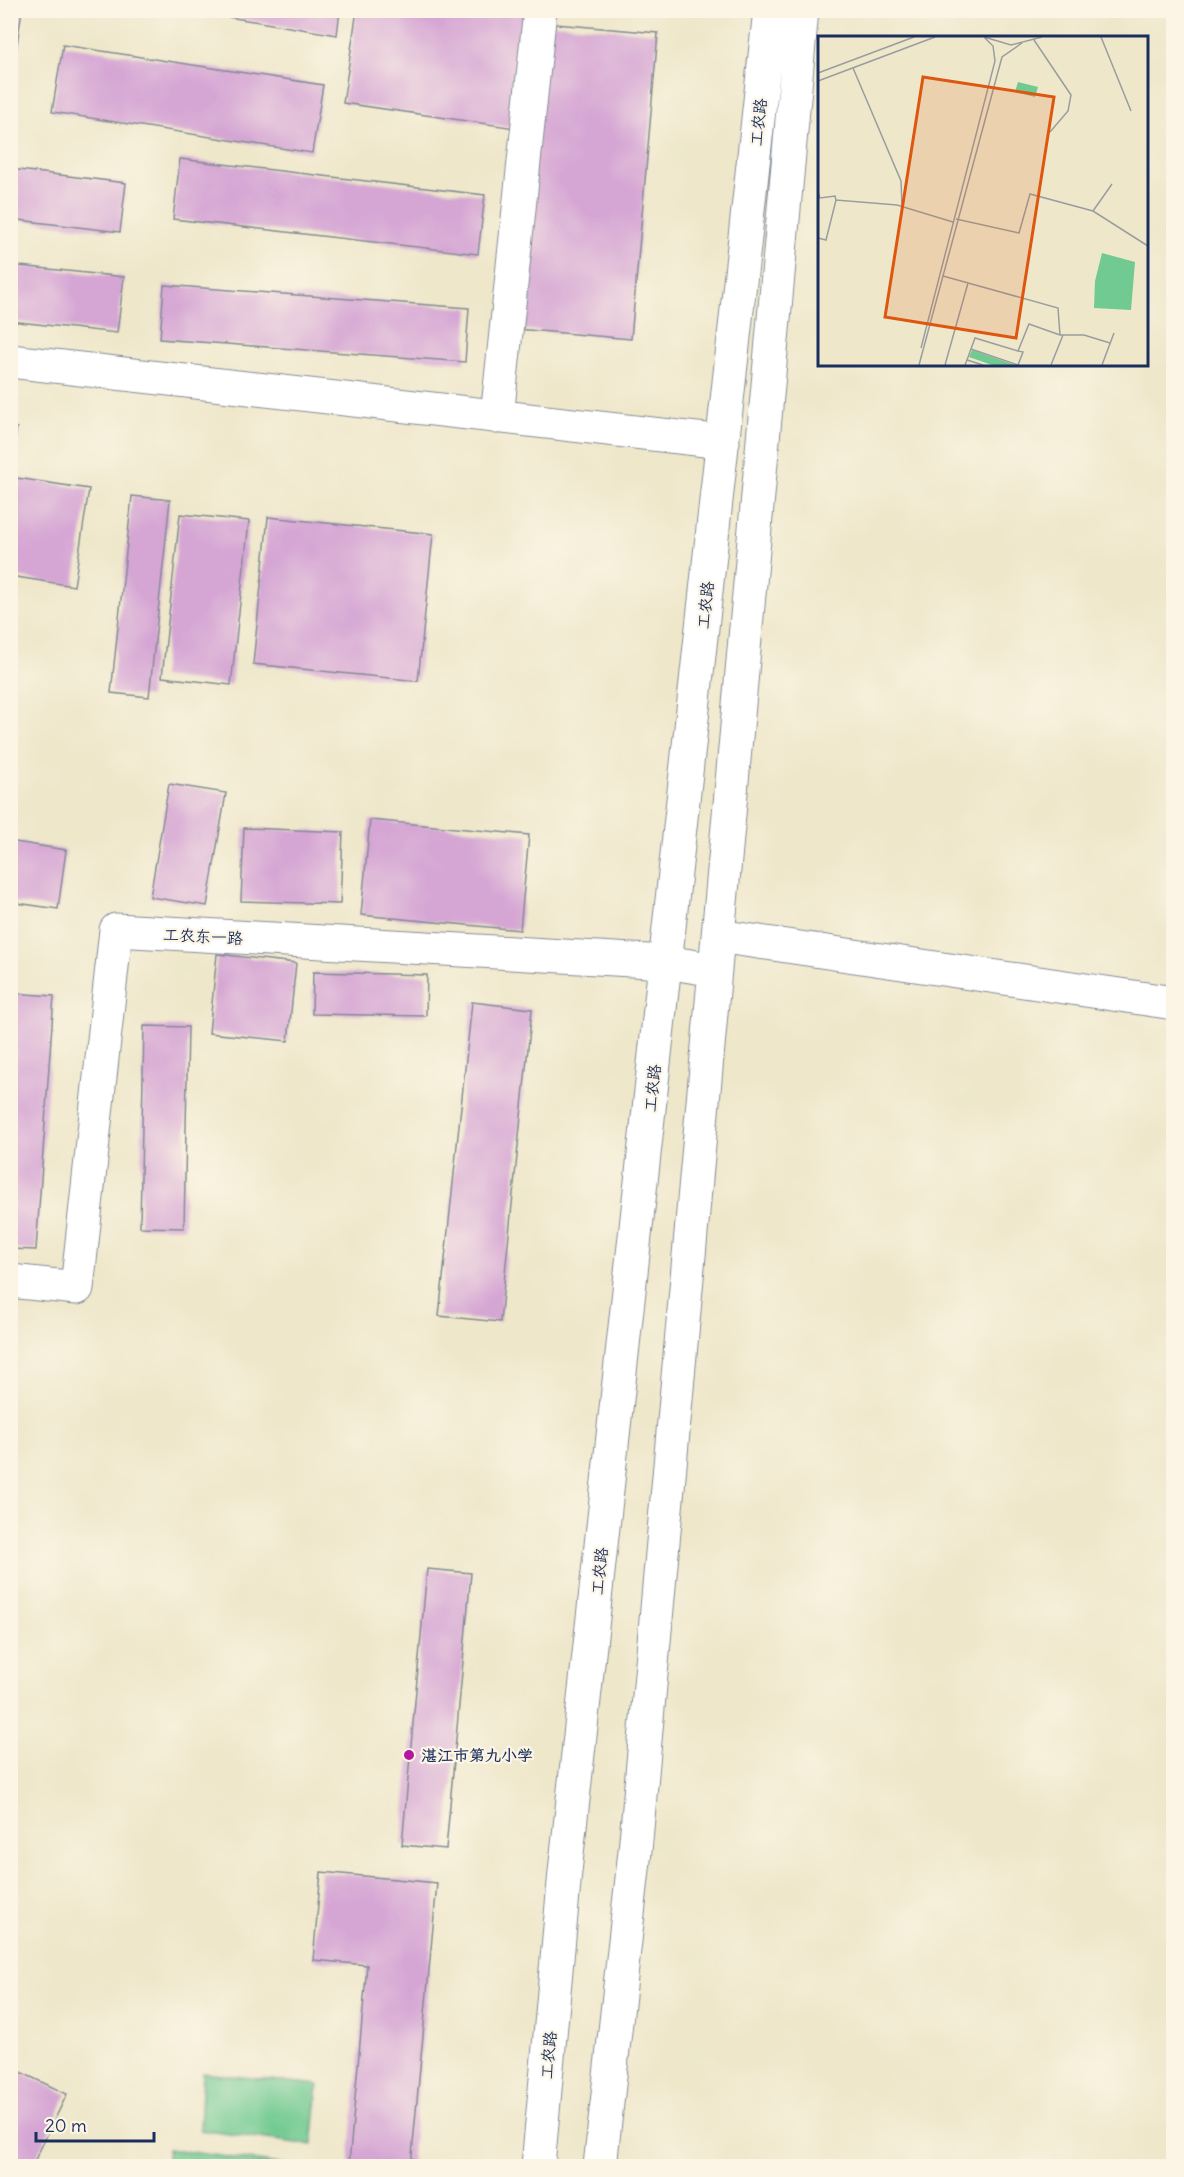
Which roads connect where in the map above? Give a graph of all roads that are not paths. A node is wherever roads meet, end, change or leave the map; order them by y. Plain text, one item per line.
1 (540, 10) edge
2 (770, 10) edge
3 (802, 10) edge
4 (10, 361) edge
5 (497, 417) junction
6 (723, 442) junction
7 (718, 936) junction
8 (666, 962) junction
9 (715, 970) junction
10 (1173, 1003) edge
11 (10, 1281) edge
12 (538, 2166) edge
13 (600, 2166) edge

1 - 5 street
2 - 6 street, 工农路
3 - 7 street, 工农路
4 - 5 street
5 - 6 street
6 - 8 street, 工农路
7 - 9 street, 工农路
7 - 10 street
8 - 9 street, 工农东一路
8 - 11 street, 工农东一路
8 - 12 street, 工农路
9 - 13 street, 工农路

